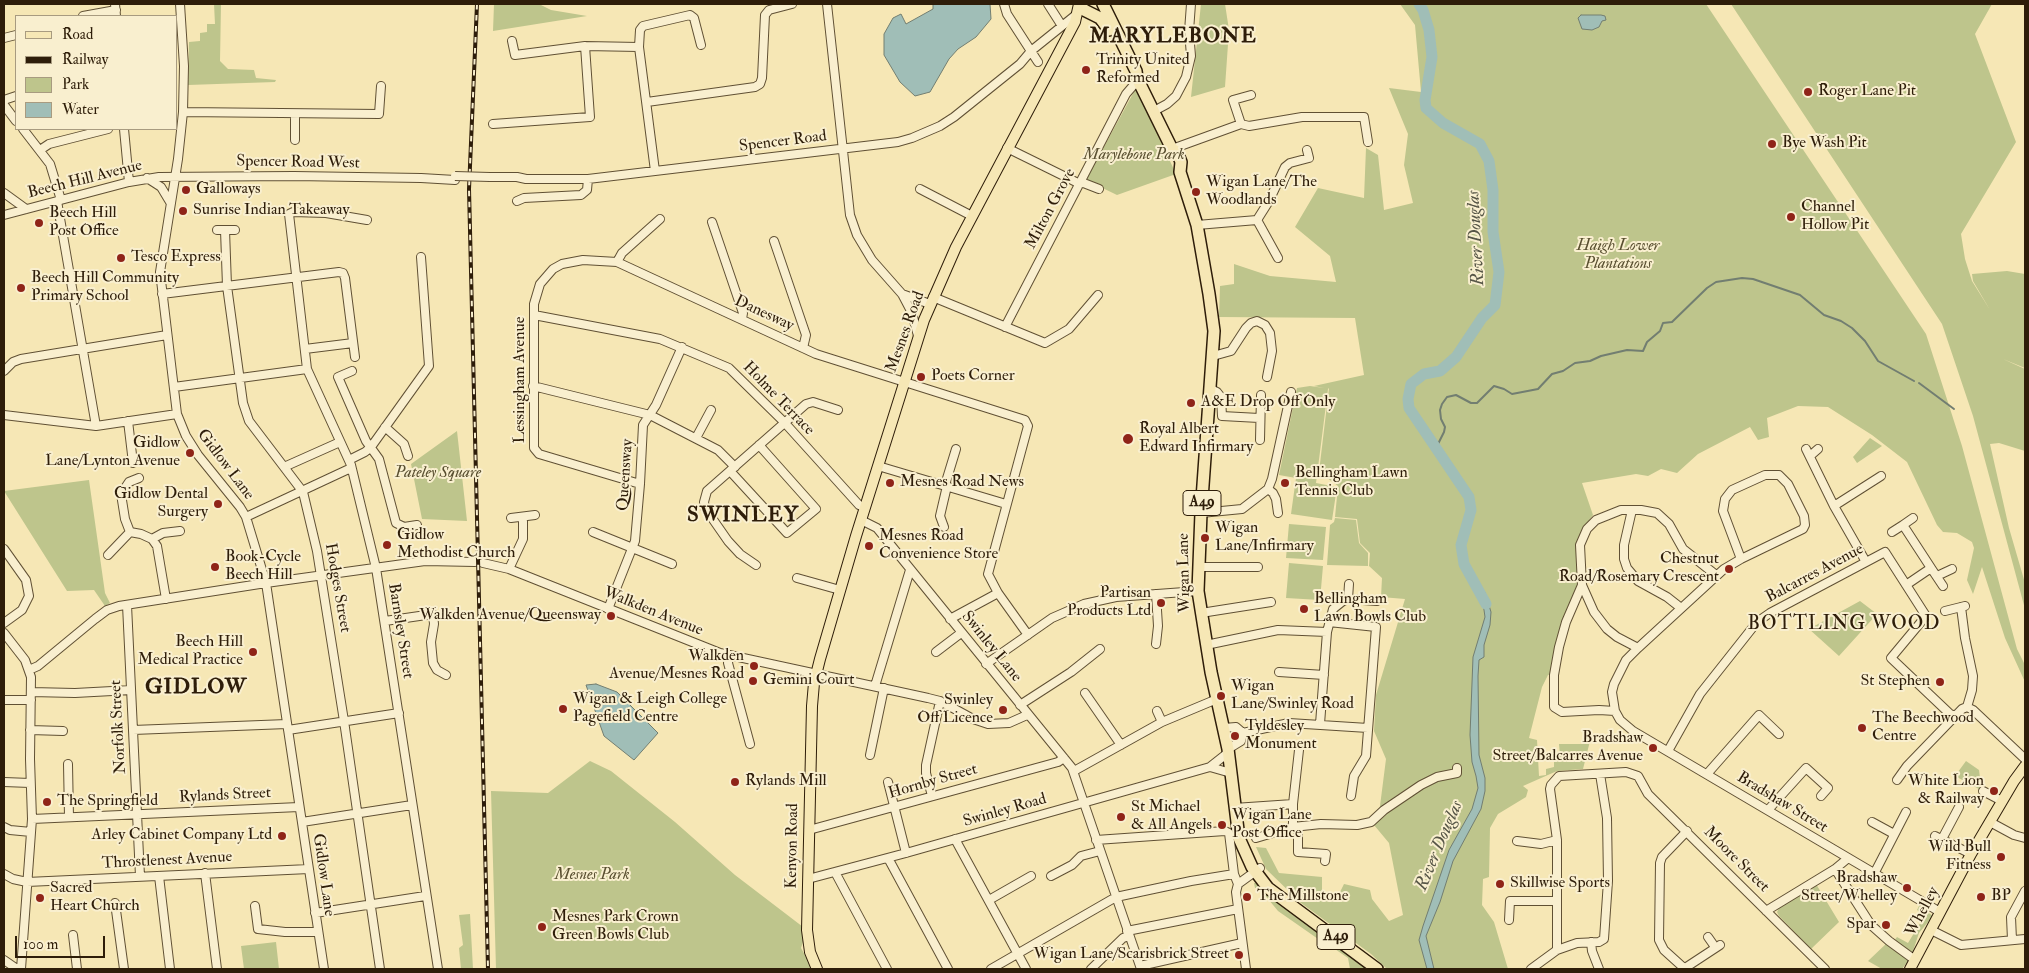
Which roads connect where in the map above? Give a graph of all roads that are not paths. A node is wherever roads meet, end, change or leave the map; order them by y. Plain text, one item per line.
1 (180, 4) edge
2 (792, 4) edge
3 (827, 4) edge
4 (1004, 4) edge
5 (1048, 4) edge
6 (1102, 4) edge
7 (1191, 4) edge
8 (116, 10) edge
9 (1078, 11) edge
10 (1090, 11) junction
11 (88, 15) edge
12 (1060, 28) junction
13 (1066, 38) junction
14 (512, 41) dead end
15 (701, 44) dead end
16 (585, 46) junction
17 (639, 47) junction
18 (1032, 51) junction
19 (180, 52) edge
20 (1038, 62) junction
21 (1020, 64) junction
22 (1049, 68) junction
23 (1137, 79) junction
24 (381, 86) dead end
25 (1251, 95) dead end
26 (647, 102) junction
27 (4, 105) edge
28 (1154, 110) junction
29 (182, 112) junction
30 (295, 114) junction
31 (15, 119) edge
32 (494, 124) dead end
33 (1241, 124) junction
34 (24, 130) edge
35 (104, 130) edge
36 (124, 130) edge
37 (295, 140) dead end
38 (1368, 142) dead end
39 (843, 148) junction
40 (1007, 148) junction
41 (1172, 149) junction
42 (40, 150) junction
43 (1307, 150) dead end
44 (655, 171) junction
45 (174, 176) junction
46 (147, 178) junction
47 (490, 179) joint
48 (588, 179) junction
49 (129, 182) junction
50 (1081, 183) junction
51 (920, 189) dead end
52 (1099, 189) dead end
53 (4, 193) edge
54 (59, 201) junction
55 (517, 201) dead end
56 (170, 202) junction
57 (26, 209) junction
58 (4, 215) edge
59 (972, 216) junction
60 (660, 219) dead end
61 (367, 220) dead end
62 (1257, 220) junction
63 (712, 222) dead end
64 (1197, 225) junction
65 (235, 230) dead end
66 (774, 241) dead end
67 (421, 257) dead end
68 (1278, 258) dead end
69 (616, 262) junction
70 (296, 278) junction
71 (227, 286) junction
72 (162, 294) junction
73 (902, 294) junction
74 (1098, 295) dead end
75 (932, 301) junction
76 (534, 315) junction
77 (742, 320) junction
78 (1005, 327) junction
79 (167, 335) junction
80 (918, 336) junction
81 (353, 343) junction
82 (682, 348) junction
83 (803, 348) junction
84 (83, 349) junction
85 (305, 349) junction
86 (1213, 356) junction
87 (356, 357) dead end
88 (306, 369) junction
89 (4, 371) edge
90 (352, 371) dead end
91 (1267, 377) dead end
92 (238, 378) junction
93 (904, 381) junction
94 (533, 386) junction
95 (174, 387) junction
96 (1211, 389) junction
97 (1291, 392) dead end
98 (1261, 395) dead end
99 (711, 410) dead end
100 (838, 410) dead end
101 (177, 414) junction
102 (4, 415) edge
103 (650, 415) junction
104 (1260, 418) junction
105 (128, 422) junction
106 (784, 422) junction
107 (96, 426) junction
108 (385, 427) junction
109 (696, 438) junction
110 (1260, 440) dead end
111 (340, 442) junction
112 (759, 445) junction
113 (371, 447) junction
114 (956, 449) dead end
115 (1818, 449) dead end
116 (408, 456) dead end
117 (133, 464) dead end
118 (350, 464) junction
119 (878, 466) junction
120 (284, 467) junction
121 (732, 469) junction
122 (1880, 475) dead end
123 (139, 478) dead end
124 (640, 484) junction
125 (946, 486) junction
126 (1268, 490) junction
127 (303, 492) junction
128 (1006, 504) junction
129 (1834, 506) junction
130 (865, 508) junction
131 (1632, 510) junction
132 (1201, 513) junction
133 (1278, 514) dead end
134 (536, 516) dead end
135 (246, 517) junction
136 (523, 517) junction
137 (511, 518) dead end
138 (1913, 518) dead end
139 (861, 520) junction
140 (417, 525) dead end
141 (1903, 525) junction
142 (944, 527) dead end
143 (174, 530) dead end
144 (130, 532) junction
145 (593, 532) dead end
146 (1892, 532) dead end
147 (152, 540) junction
148 (4, 549) edge
149 (632, 549) junction
150 (108, 555) dead end
151 (1741, 559) junction
152 (1866, 562) junction
153 (672, 564) dead end
154 (756, 565) dead end
155 (1198, 567) junction
156 (1258, 567) dead end
157 (376, 568) junction
158 (1931, 568) junction
159 (509, 569) junction
160 (1952, 569) dead end
161 (910, 570) junction
162 (322, 575) junction
163 (1716, 575) junction
164 (1936, 576) junction
165 (798, 578) dead end
166 (266, 583) junction
167 (1349, 584) dead end
168 (1582, 585) junction
169 (1906, 585) junction
170 (1943, 586) dead end
171 (840, 590) junction
172 (1198, 591) junction
173 (998, 593) junction
174 (1156, 594) junction
175 (166, 599) junction
176 (1348, 599) junction
177 (1377, 601) dead end
178 (1271, 602) dead end
179 (127, 605) junction
180 (1681, 608) junction
181 (608, 609) junction
182 (1945, 611) dead end
183 (1200, 613) junction
184 (950, 619) junction
185 (385, 621) junction
186 (1329, 622) junction
187 (4, 623) edge
188 (1327, 632) junction
189 (4, 633) edge
190 (961, 633) junction
191 (1028, 635) junction
192 (1156, 644) dead end
193 (1206, 645) junction
194 (1638, 648) junction
195 (1100, 649) dead end
196 (936, 652) dead end
197 (729, 656) junction
198 (986, 664) junction
199 (29, 670) junction
200 (1279, 672) dead end
201 (817, 674) junction
202 (446, 675) dead end
203 (1324, 675) junction
204 (875, 686) junction
205 (884, 688) junction
206 (131, 690) junction
207 (1085, 694) dead end
208 (31, 696) junction
209 (1217, 699) junction
210 (4, 700) edge
211 (940, 701) junction
212 (1020, 706) junction
213 (1967, 707) junction
214 (1157, 711) dead end
215 (1615, 711) junction
216 (399, 713) junction
217 (1027, 715) junction
218 (1956, 716) junction
219 (344, 722) junction
220 (1162, 722) junction
221 (1320, 724) junction
222 (288, 727) junction
223 (1224, 728) junction
224 (1368, 728) junction
225 (30, 730) junction
226 (133, 730) junction
227 (63, 731) dead end
228 (1243, 733) junction
229 (1778, 734) dead end
230 (750, 744) dead end
231 (1121, 745) junction
232 (1228, 750) junction
233 (1298, 750) dead end
234 (1668, 751) junction
235 (870, 754) dead end
236 (1064, 758) junction
237 (2025, 758) edge
238 (68, 764) dead end
239 (2025, 766) edge
240 (1210, 767) junction
241 (1074, 771) junction
242 (1458, 773) dead end
243 (1231, 774) junction
244 (1600, 774) junction
245 (1707, 774) junction
246 (1897, 780) dead end
247 (4, 782) edge
248 (30, 782) junction
249 (888, 782) dead end
250 (1984, 791) dead end
251 (1350, 792) dead end
252 (932, 796) junction
253 (1821, 796) dead end
254 (2002, 801) junction
255 (1085, 802) junction
256 (1294, 804) junction
257 (412, 805) junction
258 (299, 807) junction
259 (895, 807) junction
260 (1234, 808) junction
261 (1957, 808) dead end
262 (1768, 810) junction
263 (1906, 812) dead end
264 (137, 814) junction
265 (357, 814) junction
266 (69, 817) junction
267 (32, 819) junction
268 (302, 822) junction
269 (1872, 822) dead end
270 (1990, 822) junction
271 (1238, 825) junction
272 (4, 827) edge
273 (1296, 827) junction
274 (809, 830) junction
275 (1687, 831) junction
276 (31, 832) junction
277 (1894, 834) junction
278 (2025, 838) edge
279 (1251, 839) junction
280 (955, 840) junction
281 (1096, 840) junction
282 (1557, 840) junction
283 (1517, 842) dead end
284 (1100, 851) junction
285 (906, 854) junction
286 (1971, 854) junction
287 (888, 858) junction
288 (1847, 858) junction
289 (1326, 861) dead end
290 (309, 869) junction
291 (1835, 869) junction
292 (1258, 870) junction
293 (835, 872) junction
294 (1054, 873) dead end
295 (4, 874) edge
296 (205, 874) junction
297 (1234, 874) junction
298 (1874, 874) junction
299 (140, 876) junction
300 (158, 876) junction
301 (1032, 876) dead end
302 (808, 879) junction
303 (27, 882) junction
304 (1238, 884) junction
305 (2025, 891) edge
306 (425, 896) junction
307 (1116, 897) junction
308 (989, 900) junction
309 (1557, 901) junction
310 (115, 903) dead end
311 (371, 904) junction
312 (255, 906) dead end
313 (1238, 908) junction
314 (1766, 910) junction
315 (1940, 912) junction
316 (315, 913) junction
317 (1509, 920) dead end
318 (1930, 930) junction
319 (318, 932) junction
320 (1128, 934) junction
321 (73, 935) dead end
322 (1708, 937) dead end
323 (2025, 939) edge
324 (2012, 940) junction
325 (1591, 942) junction
326 (1242, 943) junction
327 (1557, 950) junction
328 (1018, 954) junction
329 (4, 960) edge
330 (1912, 964) edge
331 (1141, 968) edge
332 (1821, 968) edge
333 (19, 969) edge
334 (78, 969) edge
335 (124, 969) edge
336 (170, 969) edge
337 (217, 969) edge
338 (324, 969) edge
339 (380, 969) edge
340 (438, 969) edge
341 (816, 969) edge
342 (887, 969) edge
343 (948, 969) edge
344 (991, 969) edge
345 (1026, 969) edge
346 (1091, 969) edge
347 (1246, 969) edge
348 (1377, 969) edge
349 (1531, 969) edge
350 (1600, 969) edge
351 (1685, 969) edge

1 - 19 street, Gidlow Lane
2 - 26 street
3 - 39 street
4 - 18 street
5 - 12 street
6 - 10 highway, A49
6 - 23 highway, Wigan Lane / A49
7 - 28 street
8 - 11 street
9 - 10 highway, A49
9 - 12 street, Spencer Road
9 - 13 main road, Mesnes Road
10 - 23 highway, Wigan Lane / A49
12 - 13 street
12 - 18 street, Spencer Road
13 - 22 main road, Mesnes Road
14 - 16 street
15 - 17 street
16 - 17 street
16 - 32 street
17 - 26 street
18 - 20 street
18 - 21 street, Spencer Road
19 - 29 street, Gidlow Lane
20 - 21 street
20 - 22 street
21 - 39 street, Spencer Road
22 - 40 main road, Mesnes Road
23 - 28 highway, Wigan Lane / A49
23 - 50 street, Milton Grove
24 - 30 street
25 - 33 street
26 - 44 street
27 - 31 street
28 - 41 highway, Wigan Lane / A49
29 - 30 street
29 - 45 street, Gidlow Lane
30 - 37 street
33 - 38 street
33 - 41 street
34 - 42 street
35 - 42 street
36 - 49 street
39 - 44 street, Spencer Road
39 - 73 street
40 - 50 street
40 - 59 main road, Mesnes Road
41 - 64 highway, Wigan Lane / A49
42 - 54 street
43 - 62 street
44 - 48 street, Spencer Road
45 - 46 street, Beech Hill Avenue
45 - 47 street, Spencer Road West, bridge
45 - 56 street, Gidlow Lane
46 - 49 street, Beech Hill Avenue
46 - 56 street
47 - 48 street, Spencer Road
48 - 55 street
49 - 54 street, Beech Hill Avenue
50 - 52 street
50 - 78 street, Milton Grove
51 - 59 street
53 - 57 street
54 - 57 street, Beech Hill Avenue
54 - 84 street
56 - 72 street, Gidlow Lane
57 - 58 street, Beech Hill Avenue
59 - 75 main road, Mesnes Road
60 - 69 street
61 - 70 street, Barnsley Street
62 - 64 street
62 - 68 street
63 - 77 street
64 - 86 highway, Wigan Lane / A49
65 - 71 street, Hodges Street
66 - 83 street
67 - 108 street
69 - 76 street, Lessingham Avenue
69 - 77 street, Danesway
70 - 71 street
70 - 81 street
70 - 85 street, Barnsley Street
71 - 72 street
71 - 92 street, Hodges Street
72 - 79 street, Gidlow Lane
73 - 75 street
73 - 80 street
74 - 78 street
75 - 78 street
75 - 80 main road, Mesnes Road
76 - 82 street, Holme Terrace
76 - 94 street, Lessingham Avenue
77 - 83 street, Danesway
79 - 84 street
79 - 95 street, Gidlow Lane
80 - 93 main road, Mesnes Road
81 - 85 street
81 - 87 street
82 - 103 street, Queensway
82 - 106 street, Holme Terrace
83 - 93 street, Danesway
84 - 89 street
84 - 107 street
85 - 88 street, Barnsley Street
86 - 91 street
86 - 96 highway, Wigan Lane / A49
88 - 92 street
88 - 111 street, Barnsley Street
90 - 113 street
92 - 95 street
92 - 120 street, Hodges Street
93 - 119 main road, Mesnes Road
93 - 128 street, Danesway
94 - 103 street
94 - 124 street, Lessingham Avenue
95 - 101 street, Gidlow Lane
96 - 104 street
96 - 132 highway, Wigan Lane / A49
97 - 126 street
98 - 104 street
99 - 109 street
100 - 106 street
101 - 105 street
101 - 135 street, Gidlow Lane
102 - 107 street
103 - 109 street
103 - 124 street, Queensway
104 - 110 street
105 - 107 street
105 - 117 street
106 - 112 street
106 - 130 street, Holme Terrace
108 - 113 street
108 - 116 street
109 - 121 street
111 - 118 street, Barnsley Street
111 - 120 street
112 - 121 street
112 - 121 street
113 - 118 street
113 - 140 street
114 - 125 street
115 - 129 street
118 - 127 street
118 - 157 street, Barnsley Street
119 - 125 street
119 - 130 main road, Mesnes Road
120 - 127 street, Hodges Street
121 - 154 street
122 - 129 street
123 - 144 street
124 - 149 street, Queensway
125 - 128 street
125 - 142 street
126 - 132 street
126 - 133 street
127 - 135 street
127 - 162 street, Hodges Street
128 - 173 street
129 - 152 street
130 - 139 main road, Mesnes Road
131 - 163 street
131 - 168 street
131 - 180 street
132 - 155 highway, Wigan Lane / A49
134 - 136 street
135 - 166 street, Gidlow Lane
136 - 137 street
136 - 159 street
138 - 141 street
139 - 161 street, Swinley Lane
139 - 171 main road, Mesnes Road
141 - 146 street
141 - 158 street
143 - 147 street
144 - 147 street
144 - 150 street
145 - 149 street
147 - 175 street
148 - 187 street
149 - 153 street
149 - 181 street, Queensway
151 - 151 street
151 - 163 street
152 - 169 street, Balcarres Avenue
152 - 234 street, Balcarres Avenue
155 - 156 street
155 - 172 highway, Wigan Lane / A49
157 - 159 street, Walkden Avenue
157 - 162 street, Walkden Avenue
157 - 185 street, Barnsley Street
158 - 164 street
158 - 169 street
159 - 181 street, Walkden Avenue
160 - 164 street
161 - 184 street, Swinley Lane
161 - 204 street
162 - 166 street, Walkden Avenue
162 - 219 street, Hodges Street
163 - 180 street
164 - 170 street
165 - 171 street
166 - 175 street, Walkden Avenue
166 - 222 street, Gidlow Lane
167 - 176 street
168 - 194 street
168 - 215 street
169 - 218 street, Balcarres Avenue
171 - 201 main road, Mesnes Road
172 - 174 street
172 - 183 highway, Wigan Lane / A49
173 - 184 street
173 - 191 street
174 - 191 street
174 - 192 street
175 - 179 street, Walkden Avenue
176 - 177 street
176 - 186 street
178 - 183 street
179 - 199 street, Walkden Avenue
179 - 206 street, Norfolk Street
180 - 194 street
181 - 197 street, Walkden Avenue
182 - 213 street
183 - 193 highway, Wigan Lane / A49
184 - 190 street, Swinley Lane
185 - 202 street
185 - 216 street, Barnsley Street
186 - 188 street
186 - 224 street
188 - 193 street
188 - 203 street
189 - 199 street
190 - 196 street
190 - 198 street, Swinley Lane
191 - 198 street
193 - 209 highway, Wigan Lane / A49
194 - 215 street
195 - 212 street
197 - 201 street, Walkden Avenue
197 - 230 street
198 - 212 street, Swinley Lane
199 - 208 street
200 - 203 street
201 - 204 street, Walkden Avenue
201 - 274 main road, Kenyon Road
203 - 221 street
204 - 205 street, Walkden Avenue
205 - 211 street, Walkden Avenue
205 - 235 street
206 - 208 street
206 - 226 street, Norfolk Street
207 - 231 street
208 - 210 street
208 - 225 street
209 - 220 street
209 - 223 highway, Wigan Lane / A49
211 - 217 street, Walkden Avenue
211 - 252 street
212 - 217 street, Swinley Lane
213 - 218 street
213 - 237 street
214 - 220 street
215 - 234 street, Bradshaw Street
216 - 219 street
216 - 257 street, Barnsley Street
217 - 236 street, Swinley Lane
218 - 246 street
219 - 222 street
219 - 265 street, Hodges Street
220 - 231 street
221 - 224 street
221 - 228 street
222 - 226 street
222 - 258 street, Gidlow Lane
223 - 228 street
223 - 232 highway, Wigan Lane / A49
224 - 251 street
225 - 227 street
225 - 248 street
226 - 264 street, Norfolk Street
228 - 232 street, Swinley Road
229 - 245 street
231 - 241 street
232 - 240 street, Swinley Road
232 - 243 highway, Wigan Lane / A49
233 - 256 street
234 - 245 street, Bradshaw Street
236 - 241 street, Swinley Lane
236 - 252 street, Hornby Street
238 - 266 street
239 - 254 main road, Whelley
240 - 243 street
240 - 255 street, Swinley Road
241 - 255 street, Swinley Lane
242 - 273 street
243 - 260 highway, Wigan Lane / A49
244 - 275 street, Moore Street
244 - 282 street
244 - 325 street
245 - 262 street, Bradshaw Street
247 - 248 street
248 - 267 street
249 - 259 street
250 - 254 street
252 - 259 street, Hornby Street
253 - 262 street
254 - 270 main road, Whelley
255 - 280 street, Swinley Road
255 - 281 street, Swinley Lane
256 - 260 street
256 - 273 street
257 - 265 street
257 - 306 street, Barnsley Street
258 - 264 street, Rylands Street
258 - 268 street, Gidlow Lane
259 - 274 street, Hornby Street
259 - 285 street
260 - 271 highway, Wigan Lane / A49
261 - 286 street
262 - 288 street, Bradshaw Street
263 - 277 street
264 - 266 street, Rylands Street
264 - 299 street, Norfolk Street
265 - 268 street
265 - 311 street, Hodges Street
266 - 267 street, Rylands Street
267 - 276 street
268 - 290 street, Gidlow Lane
269 - 277 street
270 - 278 street
270 - 286 main road, Whelley
271 - 279 highway, Wigan Lane / A49
271 - 292 highway, Wigan Lane / A49
272 - 276 street
273 - 279 street
273 - 289 street
274 - 302 main road, Kenyon Road
275 - 314 street, Moore Street
275 - 351 street
276 - 303 street
277 - 298 street
279 - 292 highway, A49
280 - 285 street, Swinley Road
280 - 308 street
281 - 284 street, Swinley Lane
281 - 297 street
282 - 283 street
282 - 309 street
284 - 294 street
284 - 307 street, Swinley Lane
285 - 287 street, Swinley Road
286 - 315 main road, Whelley
287 - 293 street, Swinley Road
287 - 343 street
288 - 291 street
288 - 298 street, Bradshaw Street
290 - 296 street, Throstlenest Avenue
290 - 316 street, Gidlow Lane
291 - 314 street
291 - 330 street
292 - 304 street
292 - 348 highway, A49
293 - 302 street, Swinley Road
293 - 342 street
295 - 303 street
296 - 300 street, Throstlenest Avenue
296 - 337 street
297 - 304 street
297 - 307 street
298 - 315 street, Bradshaw Street
299 - 300 street, Throstlenest Avenue
299 - 303 street, Throstlenest Avenue
300 - 336 street
301 - 308 street
302 - 341 main road, Kenyon Road
303 - 333 street
304 - 313 street
305 - 324 street
306 - 311 street
306 - 340 street, Barnsley Street
307 - 320 street, Swinley Lane
307 - 328 street
308 - 328 street
309 - 317 street
309 - 327 street
310 - 335 street
311 - 316 street
311 - 339 street, Hodges Street
312 - 319 street
313 - 320 street
313 - 326 street
314 - 332 street, Moore Street
315 - 318 main road, Whelley
316 - 319 street, Gidlow Lane
318 - 324 street
318 - 330 main road, Whelley
319 - 338 street, Gidlow Lane
320 - 331 street, Swinley Lane
320 - 346 street
321 - 334 street
322 - 351 street
323 - 324 street
325 - 327 street
325 - 350 street
326 - 331 street
326 - 347 street
327 - 349 street
328 - 344 street
328 - 345 street
329 - 333 street

